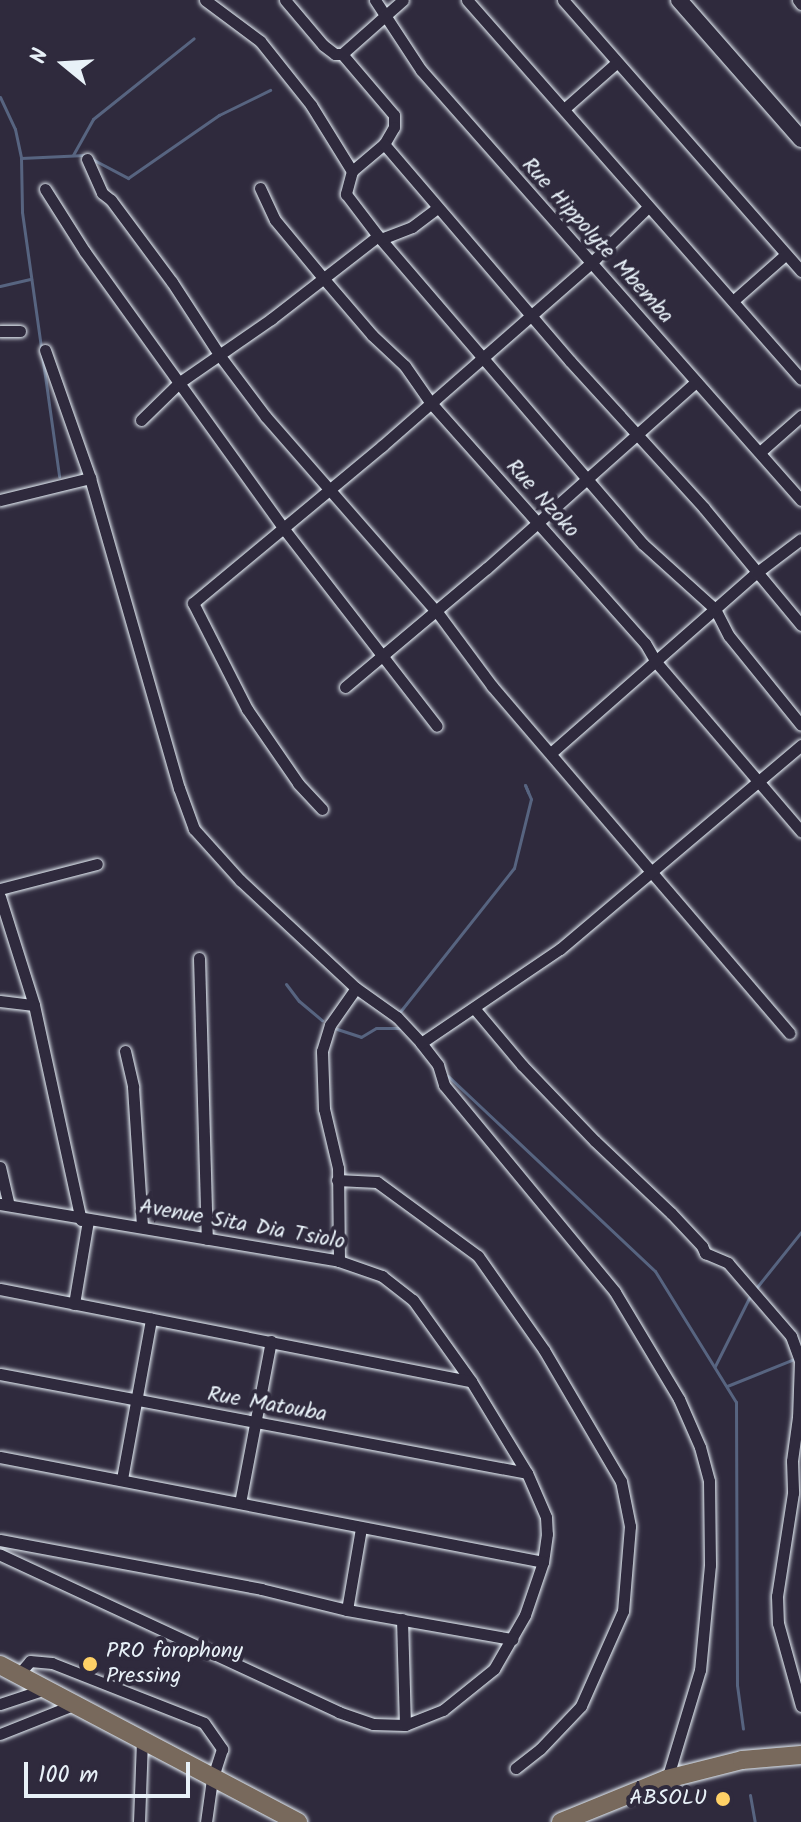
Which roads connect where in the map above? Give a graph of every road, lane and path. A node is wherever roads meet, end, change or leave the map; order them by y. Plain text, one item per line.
1 (205, 0) edge
2 (285, 0) edge
3 (375, 0) edge
4 (403, 0) edge
5 (467, 0) edge
6 (563, 0) edge
7 (679, 0) edge
8 (388, 15) junction
9 (342, 54) junction
10 (616, 63) junction
11 (564, 109) junction
12 (801, 139) edge
13 (384, 144) junction
14 (87, 159) dead end
15 (352, 171) junction
16 (260, 188) dead end
17 (45, 189) dead end
18 (648, 207) junction
19 (437, 208) junction
20 (380, 237) junction
21 (786, 254) junction
22 (591, 263) junction
23 (801, 271) edge
24 (324, 279) junction
25 (734, 300) junction
26 (530, 314) junction
27 (0, 331) edge
28 (20, 331) dead end
29 (45, 350) dead end
30 (220, 356) junction
31 (484, 357) junction
32 (801, 379) edge
33 (180, 382) junction
34 (696, 382) junction
35 (430, 402) junction
36 (801, 416) edge
37 (141, 420) dead end
38 (638, 436) junction
39 (760, 452) junction
40 (589, 476) junction
41 (90, 478) junction
42 (328, 492) junction
43 (0, 500) edge
44 (801, 500) edge
45 (536, 523) junction
46 (284, 529) junction
47 (801, 539) edge
48 (756, 573) junction
49 (715, 609) junction
50 (437, 612) junction
51 (801, 625) edge
52 (383, 656) junction
53 (656, 662) junction
54 (345, 687) dead end
55 (801, 725) edge
56 (437, 726) dead end
57 (801, 745) edge
58 (552, 752) junction
59 (758, 781) junction
60 (322, 809) dead end
61 (801, 831) edge
62 (97, 864) dead end
63 (653, 873) junction
64 (0, 889) edge
65 (0, 897) edge
66 (199, 958) dead end
67 (356, 988) junction
68 (0, 1001) edge
69 (34, 1005) junction
70 (474, 1008) junction
71 (789, 1033) dead end
72 (421, 1043) junction
73 (125, 1051) dead end
74 (0, 1167) edge
75 (337, 1180) junction
76 (4, 1204) edge
77 (85, 1220) junction
78 (142, 1227) junction
79 (207, 1239) junction
80 (339, 1261) junction
81 (0, 1289) edge
82 (74, 1304) junction
83 (151, 1319) junction
84 (271, 1341) junction
85 (0, 1374) edge
86 (471, 1381) junction
87 (136, 1401) junction
88 (255, 1424) junction
89 (0, 1457) edge
90 (527, 1473) junction
91 (122, 1479) junction
92 (240, 1503) junction
93 (361, 1528) junction
94 (0, 1540) edge
95 (0, 1555) edge
96 (543, 1562) junction
97 (347, 1610) junction
98 (402, 1619) junction
99 (512, 1639) junction
100 (0, 1665) edge
101 (18, 1675) junction
102 (45, 1689) junction
103 (0, 1704) edge
104 (73, 1705) junction
105 (801, 1706) edge
106 (405, 1725) junction
107 (0, 1734) edge
108 (142, 1742) junction
109 (801, 1755) edge
110 (516, 1768) dead end
111 (212, 1779) junction
112 (667, 1779) junction
113 (578, 1818) edge
114 (139, 1822) edge
115 (206, 1822) edge
116 (298, 1822) edge
117 (561, 1822) edge

1 - 15 street
2 - 9 street
3 - 8 street, Rue Hippolyte Mbemba
4 - 8 street
5 - 11 street
6 - 10 street
7 - 12 main road
8 - 9 street
8 - 22 street, Rue Hippolyte Mbemba
9 - 13 street
10 - 11 street
10 - 21 street
11 - 18 street
13 - 15 street
13 - 19 street
14 - 30 street
15 - 20 street
16 - 24 street, Rue Nzoko
17 - 33 street
18 - 22 street
18 - 25 street
19 - 20 street
19 - 26 street
20 - 24 street
20 - 31 street
21 - 23 street
21 - 25 street
22 - 26 street
22 - 34 street, Rue Hippolyte Mbemba
24 - 30 street
24 - 35 street, Rue Nzoko
25 - 32 street
26 - 31 street
26 - 38 street
27 - 28 street
29 - 41 street
30 - 33 street
30 - 42 street
31 - 35 street
31 - 40 street
33 - 37 street
33 - 46 street
34 - 38 street
34 - 39 street, Rue Hippolyte Mbemba
35 - 42 street
35 - 45 street, Rue Nzoko
36 - 39 street
38 - 40 street
38 - 48 street
39 - 44 street, Rue Hippolyte Mbemba
40 - 45 street
40 - 49 street
41 - 43 street
41 - 67 street
42 - 46 street
42 - 50 street
45 - 50 street
45 - 53 street, Rue Nzoko
46 - 52 street
46 - 60 street
47 - 48 street
48 - 49 street
48 - 51 street
49 - 53 street
49 - 55 street
50 - 52 street
50 - 58 street
52 - 54 street
52 - 56 street
53 - 58 street
53 - 59 street, Rue Nzoko
57 - 59 street
58 - 63 street
59 - 61 street, Rue Nzoko
59 - 63 street
62 - 64 street
63 - 70 street
63 - 71 street
65 - 69 street
66 - 79 street
67 - 72 street
67 - 75 street
68 - 69 street
69 - 77 street
70 - 72 street
70 - 105 street
72 - 112 street
73 - 78 street
74 - 76 street
75 - 80 street
75 - 110 street
76 - 77 street, Avenue Sita Dia Tsiolo
77 - 78 street, Avenue Sita Dia Tsiolo
77 - 82 street
78 - 79 street, Avenue Sita Dia Tsiolo
79 - 80 street, Avenue Sita Dia Tsiolo
80 - 86 street, Avenue Sita Dia Tsiolo
81 - 82 street
82 - 83 street
83 - 84 street
83 - 87 street
84 - 86 street
84 - 88 street
85 - 87 street, Rue Matouba
86 - 90 street, Avenue Sita Dia Tsiolo
87 - 88 street, Rue Matouba
87 - 91 street
88 - 90 street, Rue Matouba
88 - 92 street
89 - 91 street
90 - 96 street, Avenue Sita Dia Tsiolo
91 - 92 street
92 - 93 street
93 - 96 street
93 - 97 street
94 - 97 street
95 - 106 street, Avenue Sita Dia Tsiolo
96 - 99 street, Avenue Sita Dia Tsiolo
97 - 98 street
98 - 99 street
98 - 106 street
99 - 106 street, Avenue Sita Dia Tsiolo
100 - 101 main road
101 - 102 main road
101 - 111 street
102 - 103 street
102 - 104 main road
104 - 107 street
104 - 108 main road
108 - 111 main road
108 - 114 street
109 - 112 main road
111 - 115 street
111 - 116 main road
112 - 113 main road
113 - 117 main road

